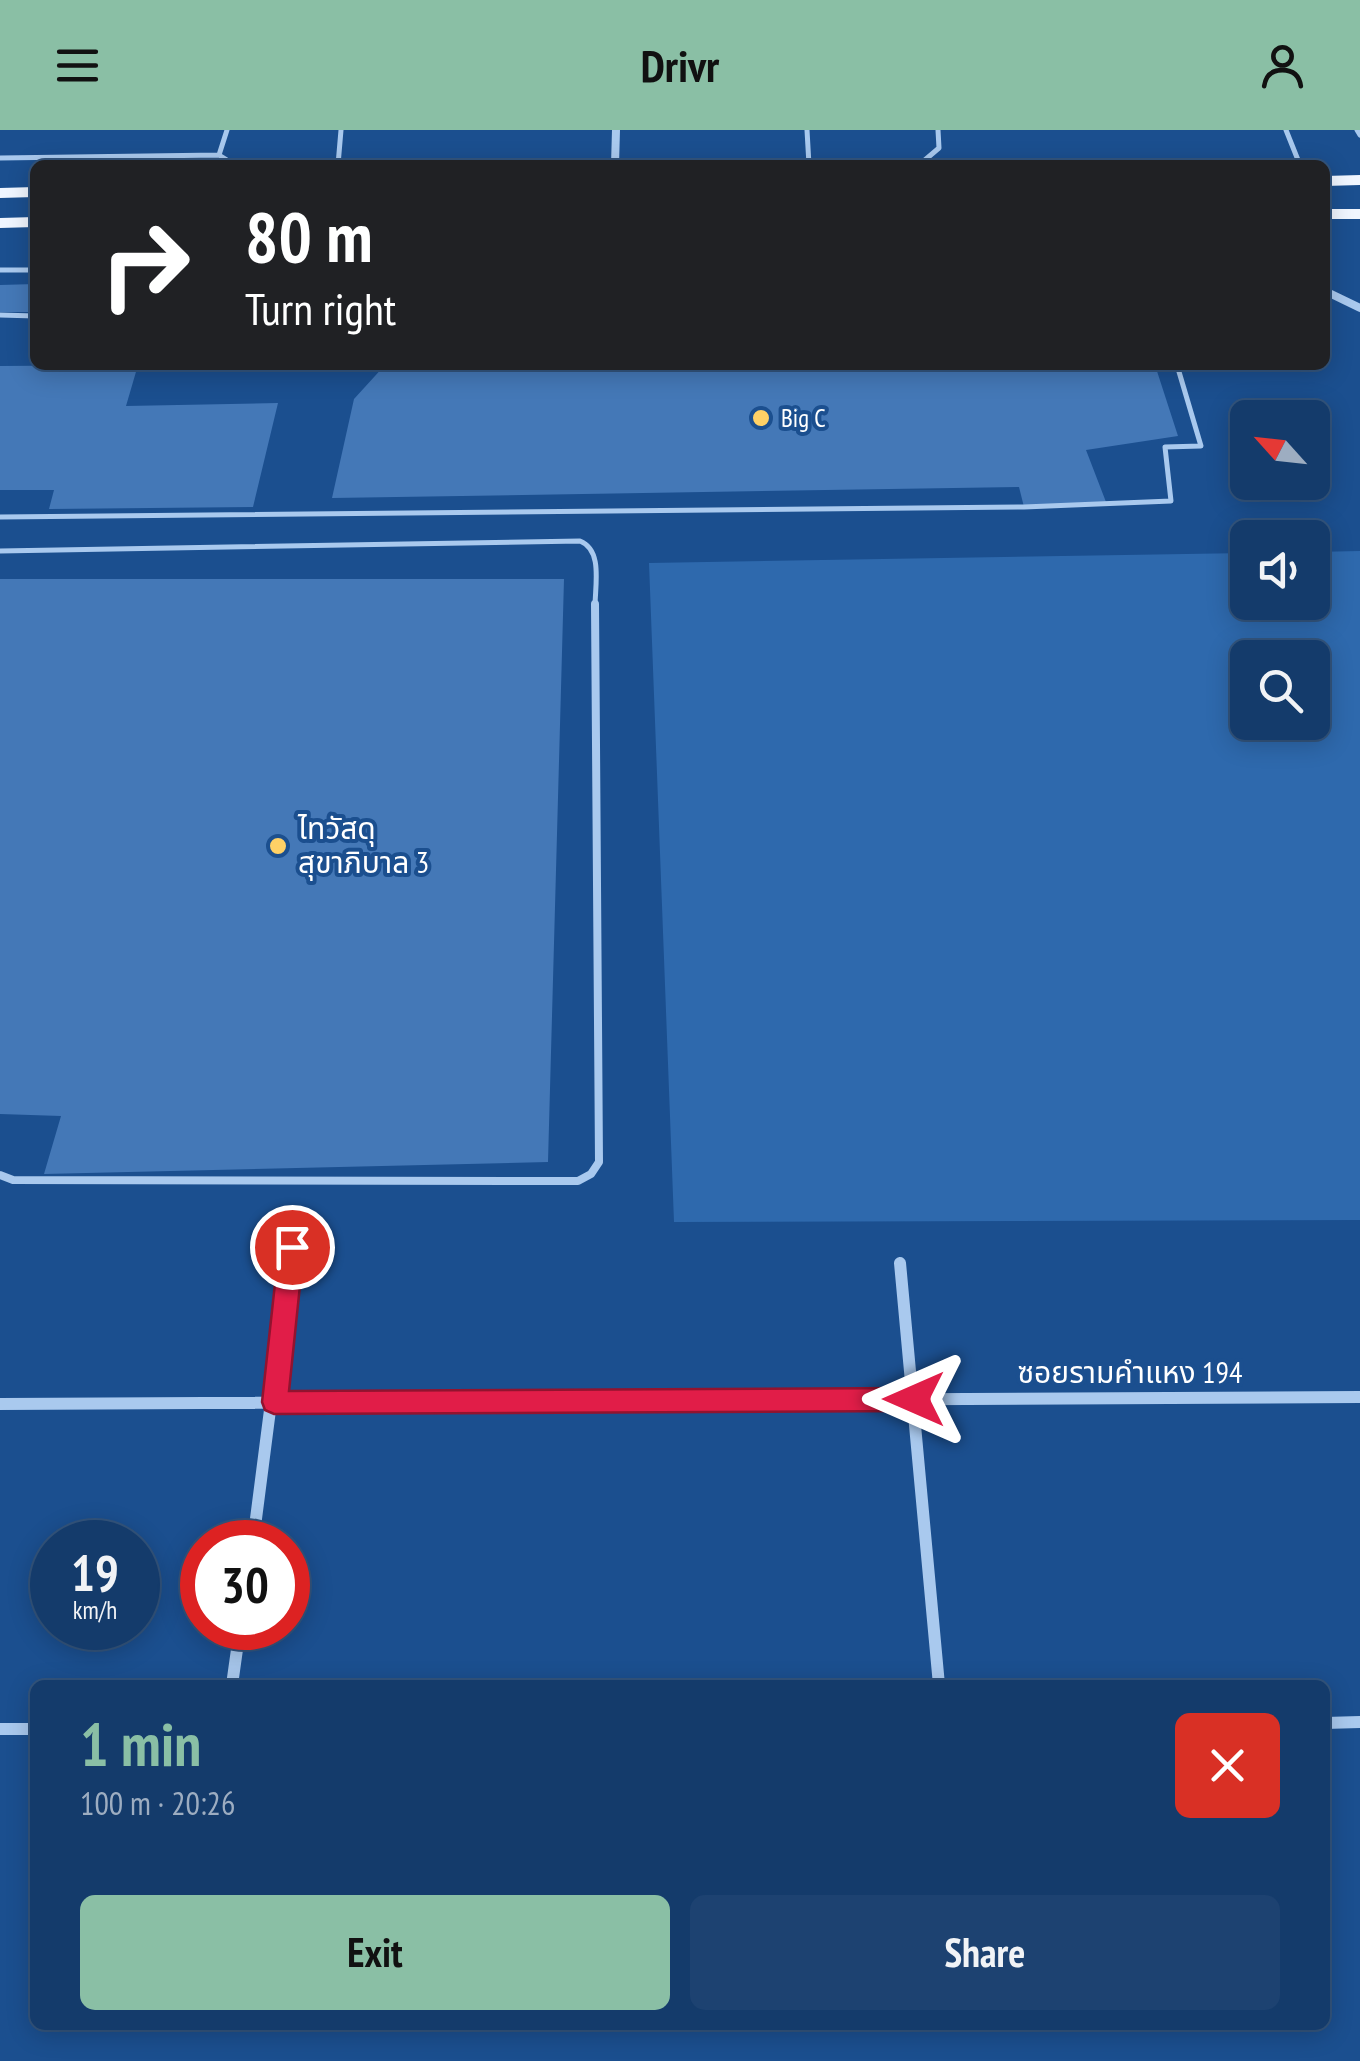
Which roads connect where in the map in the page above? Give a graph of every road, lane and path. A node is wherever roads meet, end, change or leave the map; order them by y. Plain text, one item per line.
1 (227, 130) edge
2 (341, 130) edge
3 (616, 130) edge
4 (806, 130) edge
5 (938, 130) edge
6 (1286, 130) edge
7 (218, 155) junction
8 (0, 158) edge
9 (226, 160) edge
10 (338, 160) edge
11 (615, 160) edge
12 (809, 160) edge
13 (925, 160) edge
14 (1298, 160) edge
15 (1360, 180) edge
16 (1330, 181) edge
17 (30, 192) edge
18 (0, 193) edge
19 (1330, 214) edge
20 (1360, 214) edge
21 (30, 222) edge
22 (0, 223) edge
23 (0, 270) edge
24 (30, 270) edge
25 (1330, 293) edge
26 (1360, 308) edge
27 (0, 315) edge
28 (30, 316) edge
29 (1179, 370) edge
30 (0, 517) edge
31 (0, 551) edge
32 (0, 1175) edge
33 (292, 1247) dead end
34 (900, 1263) dead end
35 (1360, 1397) edge
36 (914, 1399) junction
37 (274, 1402) junction
38 (0, 1404) edge
39 (256, 1520) edge
40 (237, 1650) edge
41 (233, 1680) edge
42 (939, 1680) edge
43 (1330, 1722) edge
44 (1360, 1722) edge
45 (30, 1728) edge
46 (0, 1729) edge

1 - 7 lane
2 - 10 lane
3 - 11 street
4 - 12 lane
5 - 13 lane
6 - 14 lane
7 - 8 lane
7 - 9 lane
15 - 16 main road
17 - 18 main road
19 - 20 main road
21 - 22 main road
23 - 24 lane
25 - 26 street
27 - 28 lane
29 - 30 lane
31 - 32 lane
33 - 37 street
34 - 36 street
35 - 36 street, ซอยรามคำแหง 194
36 - 37 street, ซอยรามคำแหง 194
36 - 42 street
37 - 38 street, ซอยรามคำแหง 194
37 - 39 street
40 - 41 street
43 - 44 street
45 - 46 street

